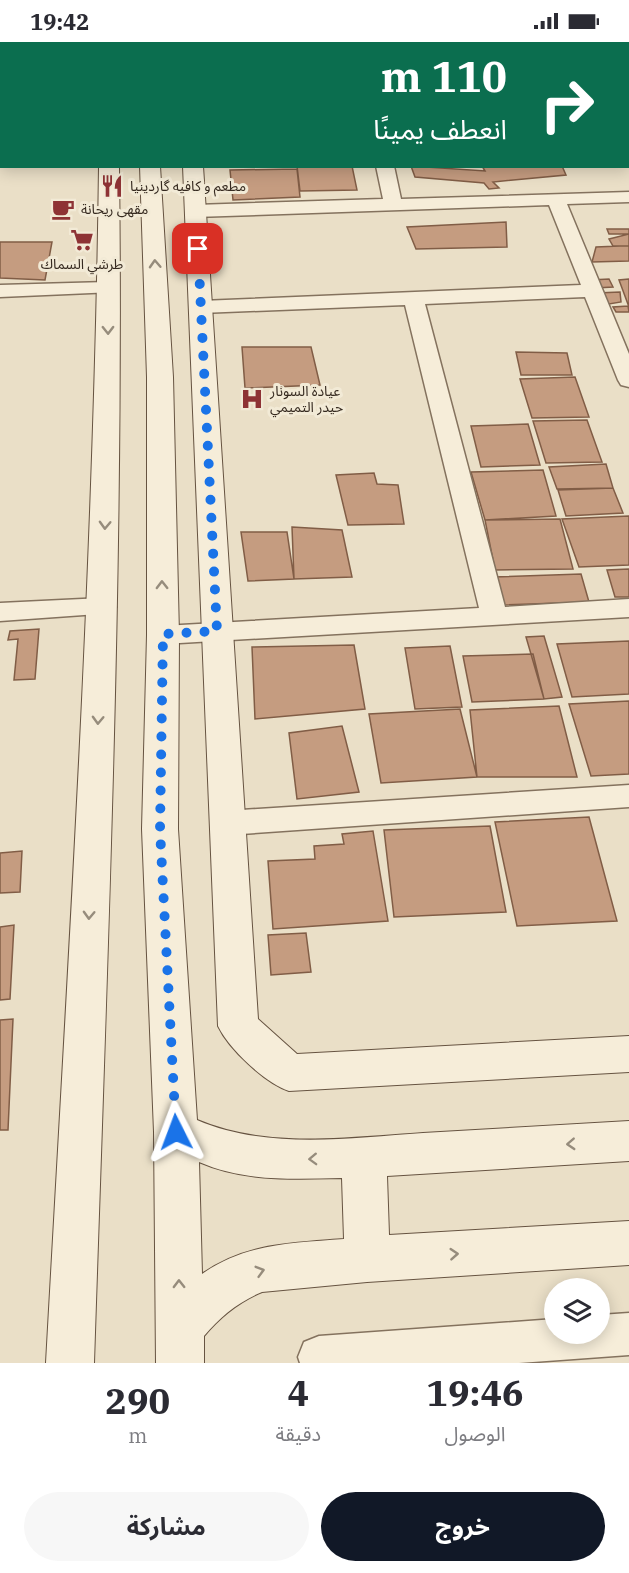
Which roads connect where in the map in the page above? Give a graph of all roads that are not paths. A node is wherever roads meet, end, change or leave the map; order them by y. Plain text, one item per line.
1 (109, 168) edge
2 (150, 168) edge
3 (193, 168) edge
4 (385, 168) edge
5 (629, 197) edge
6 (555, 198) junction
7 (393, 204) junction
8 (195, 211) junction
9 (152, 213) junction
10 (107, 288) junction
11 (0, 291) edge
12 (592, 291) junction
13 (413, 298) junction
14 (201, 307) junction
15 (627, 369) edge
16 (134, 378) junction
17 (103, 607) junction
18 (629, 608) edge
19 (0, 612) edge
20 (494, 616) junction
21 (217, 631) junction
22 (163, 634) junction
23 (629, 796) edge
24 (227, 823) junction
25 (629, 1054) edge
26 (176, 1132) junction
27 (629, 1141) edge
28 (364, 1157) junction
29 (629, 1243) edge
30 (367, 1259) junction
31 (629, 1334) edge
32 (180, 1346) edge
33 (319, 1357) dead end
34 (70, 1363) edge

1 - 10 main road
2 - 9 main road
3 - 8 main road
4 - 7 street
5 - 6 street
6 - 7 street
6 - 12 street
7 - 8 street
8 - 9 main road
8 - 14 main road
16 -> 9 main road
10 - 11 street
10 -> 16 main road
12 - 13 street
12 - 15 street
13 - 14 street
13 - 20 street
14 - 21 main road
16 -> 17 main road
22 -> 16 main road
17 - 19 street
17 -> 34 main road
18 - 20 street
20 - 21 street
21 - 22 street
21 - 24 main road
22 - 26 main road
23 - 24 street
24 - 25 main road
28 -> 26 main road
32 -> 26 main road
27 -> 28 main road
28 - 30 main road
30 -> 29 main road
32 -> 30 main road
31 - 33 street

